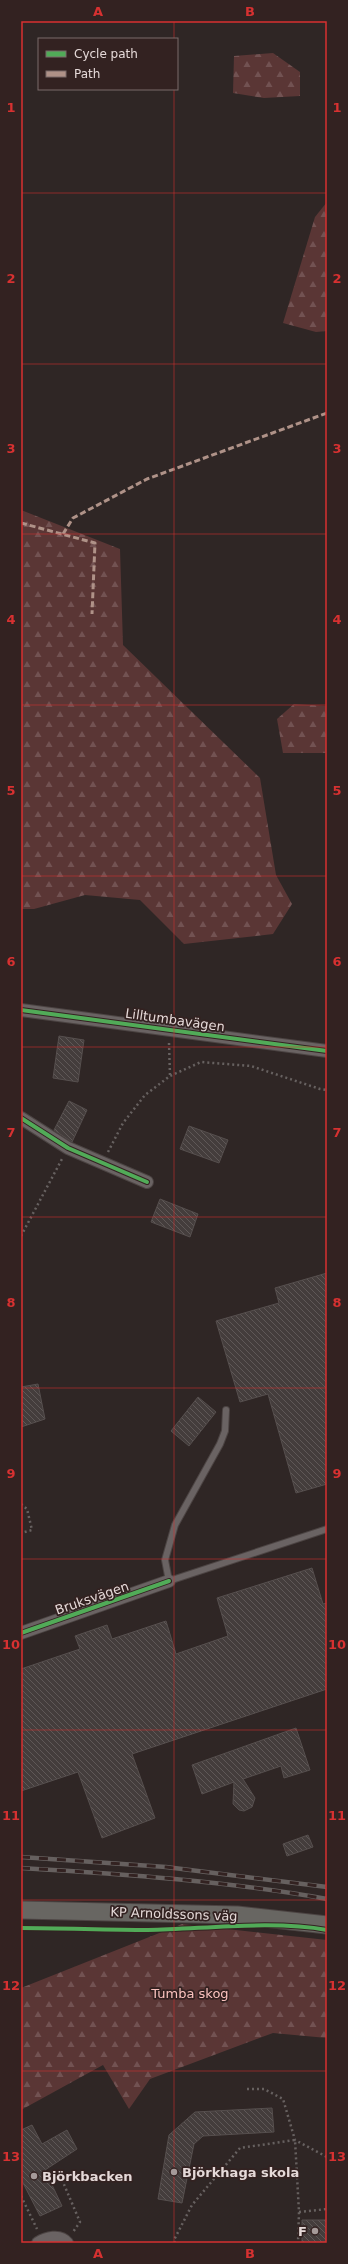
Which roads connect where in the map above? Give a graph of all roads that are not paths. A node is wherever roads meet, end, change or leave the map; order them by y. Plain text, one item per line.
1 (21, 1010) edge
2 (327, 1051) edge
3 (21, 1118) edge
4 (147, 1182) dead end
5 (226, 1410) dead end
6 (327, 1529) edge
7 (169, 1581) junction
8 (21, 1633) edge
9 (21, 1910) edge
10 (327, 1925) edge
11 (70, 2238) edge
12 (38, 2243) edge

1 - 2 street, Lilltumbavägen
3 - 4 street
5 - 7 lane
6 - 7 lane, Bruksvägen
7 - 8 street, Bruksvägen
9 - 10 main road, KP Arnoldssons väg
11 - 12 street

